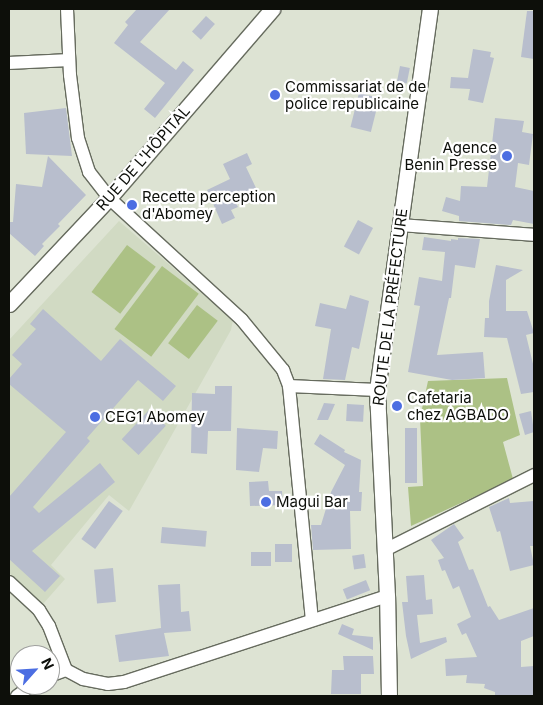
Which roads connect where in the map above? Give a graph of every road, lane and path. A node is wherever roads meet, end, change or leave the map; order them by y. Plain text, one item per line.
1 (67, 9) edge
2 (272, 9) edge
3 (430, 9) edge
4 (69, 60) junction
5 (9, 64) edge
6 (108, 198) junction
7 (399, 225) junction
8 (534, 235) edge
9 (9, 304) edge
10 (289, 386) junction
11 (376, 390) junction
12 (534, 475) edge
13 (385, 550) junction
14 (9, 582) edge
15 (387, 596) junction
16 (312, 620) junction
17 (66, 670) junction
18 (60, 672) edge
19 (389, 696) edge

1 - 4 street
2 - 6 street, RUE DE L'HÔPITAL
3 - 7 street, ROUTE DE LA PRÉFECTURE
4 - 5 street
4 - 6 street
6 - 9 street, RUE DE L'HÔPITAL
6 - 10 street
7 - 8 street
7 - 11 street, ROUTE DE LA PRÉFECTURE
10 - 11 street
10 - 16 street
11 - 13 street, ROUTE DE LA PRÉFECTURE
12 - 13 street
13 - 15 street, ROUTE DE LA PRÉFECTURE
14 - 17 street
15 - 16 street
15 - 19 street, ROUTE DE LA PRÉFECTURE
16 - 17 street
17 - 18 street

